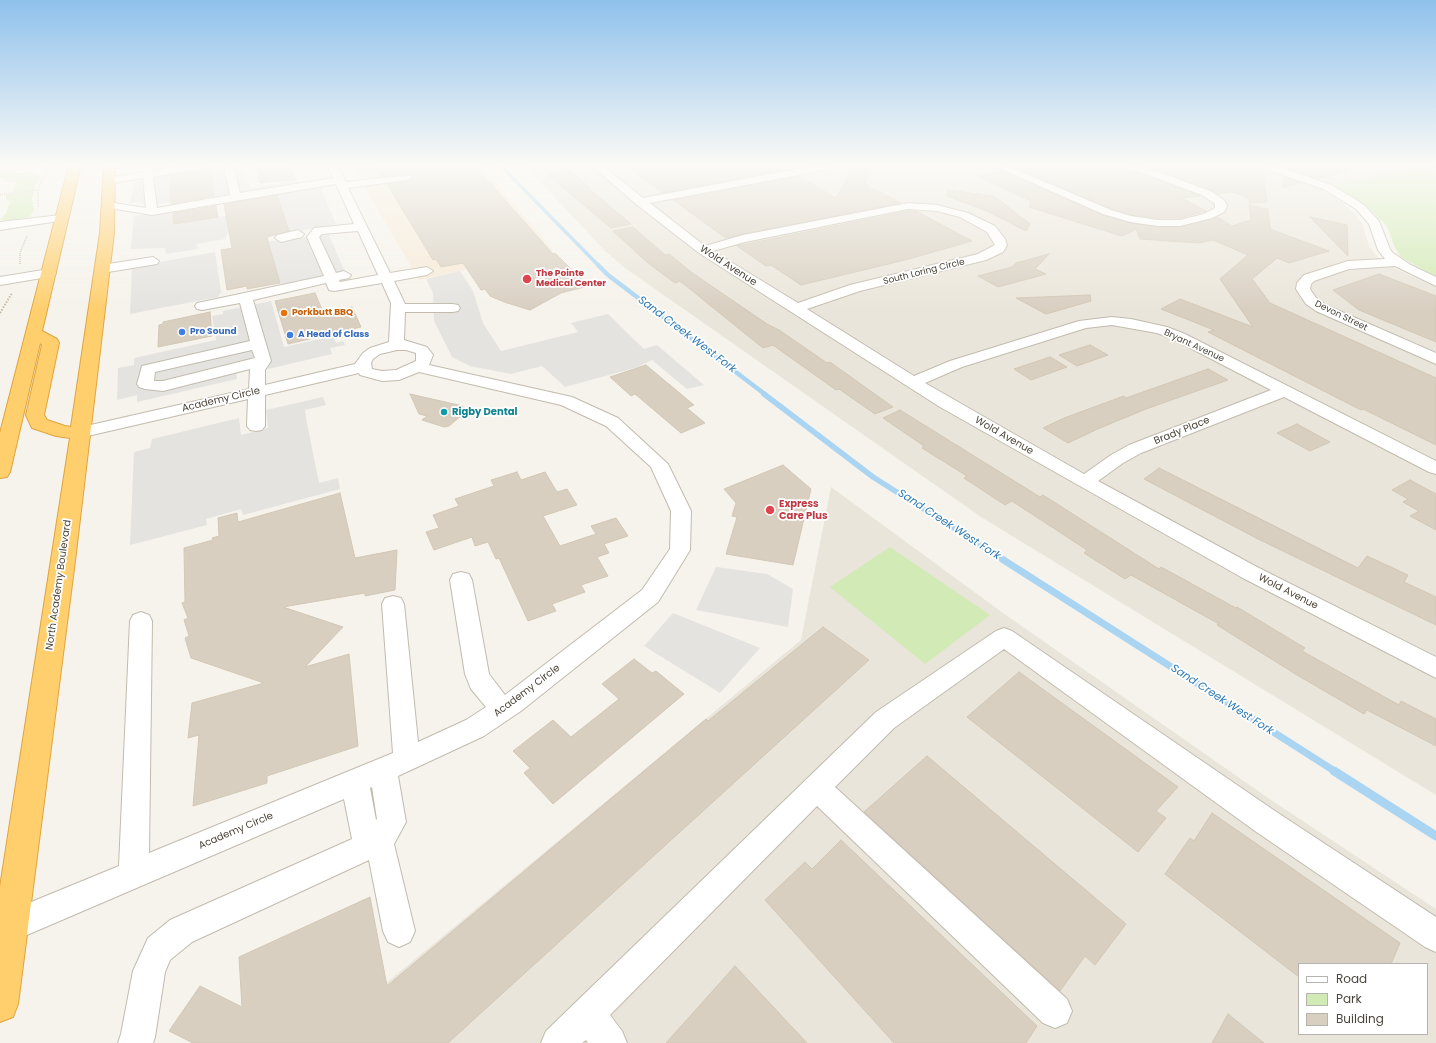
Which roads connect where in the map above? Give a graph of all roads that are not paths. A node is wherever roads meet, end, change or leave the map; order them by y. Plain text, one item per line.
1 (62, 214) edge
2 (108, 214) edge
3 (356, 214) edge
4 (655, 214) edge
5 (866, 214) edge
6 (958, 214) edge
7 (1112, 214) edge
8 (1213, 214) edge
9 (1366, 214) edge
10 (61, 218) junction
11 (0, 226) edge
12 (362, 227) junction
13 (298, 234) dead end
14 (280, 238) dead end
15 (703, 250) junction
16 (153, 256) dead end
17 (1398, 262) junction
18 (103, 265) junction
19 (383, 272) junction
20 (427, 272) dead end
21 (49, 273) junction
22 (332, 278) junction
23 (0, 281) edge
24 (1436, 282) edge
25 (245, 298) junction
26 (202, 306) dead end
27 (398, 308) junction
28 (453, 308) dead end
29 (795, 309) junction
30 (34, 333) junction
31 (258, 344) junction
32 (396, 345) junction
33 (1436, 359) edge
34 (263, 361) junction
35 (363, 367) junction
36 (418, 367) junction
37 (912, 382) junction
38 (1284, 391) junction
39 (256, 392) junction
40 (256, 426) dead end
41 (79, 433) junction
42 (1436, 468) edge
43 (0, 472) edge
44 (1085, 482) junction
45 (461, 580) dead end
46 (393, 604) dead end
47 (141, 621) dead end
48 (1436, 668) edge
49 (503, 710) junction
50 (395, 765) junction
51 (355, 781) junction
52 (817, 788) junction
53 (379, 841) junction
54 (134, 874) junction
55 (12, 925) junction
56 (399, 931) dead end
57 (1436, 936) edge
58 (0, 1004) edge
59 (1055, 1011) dead end
60 (587, 1014) junction
61 (135, 1043) edge
62 (558, 1043) edge
63 (610, 1043) edge

1 - 10 highway
2 - 18 highway, North Academy Boulevard
3 - 12 street
4 - 15 street, Wold Avenue
5 - 15 street, South Loring Circle
6 - 29 street, South Loring Circle
7 - 8 street
9 - 17 street
10 - 11 street
10 - 21 highway
12 - 19 street
12 - 22 street
13 - 14 street
15 - 29 street, Wold Avenue
16 - 18 street
17 - 24 street
17 - 33 street, Devon Street
18 - 41 highway, North Academy Boulevard
19 - 20 street
19 - 22 street
19 - 27 street
21 - 23 street
21 - 30 highway
22 - 25 street
25 - 26 street
25 - 31 street
27 - 28 street
27 - 32 street
29 - 37 street, Wold Avenue
30 - 41 highway
30 - 43 highway
31 - 34 street
31 - 34 street
32 - 35 street
32 - 36 street
34 - 39 street
35 - 36 street
35 - 39 street, Academy Circle
36 - 49 street, Academy Circle
37 - 38 street, Bryant Avenue
37 - 44 street, Wold Avenue
38 - 42 street, Bryant Avenue
38 - 44 street, Brady Place
39 - 40 street
39 - 41 street, Academy Circle
41 - 55 highway, North Academy Boulevard
44 - 48 street, Wold Avenue
45 - 49 street
46 - 50 street
47 - 54 street
49 - 50 street, Academy Circle
50 - 51 street, Academy Circle
50 - 53 street
51 - 53 street
51 - 54 street, Academy Circle
52 - 57 street
52 - 59 street
52 - 60 street
53 - 56 street
53 - 61 street
54 - 55 street, Academy Circle
55 - 58 highway, North Academy Boulevard
60 - 62 street
60 - 63 street

